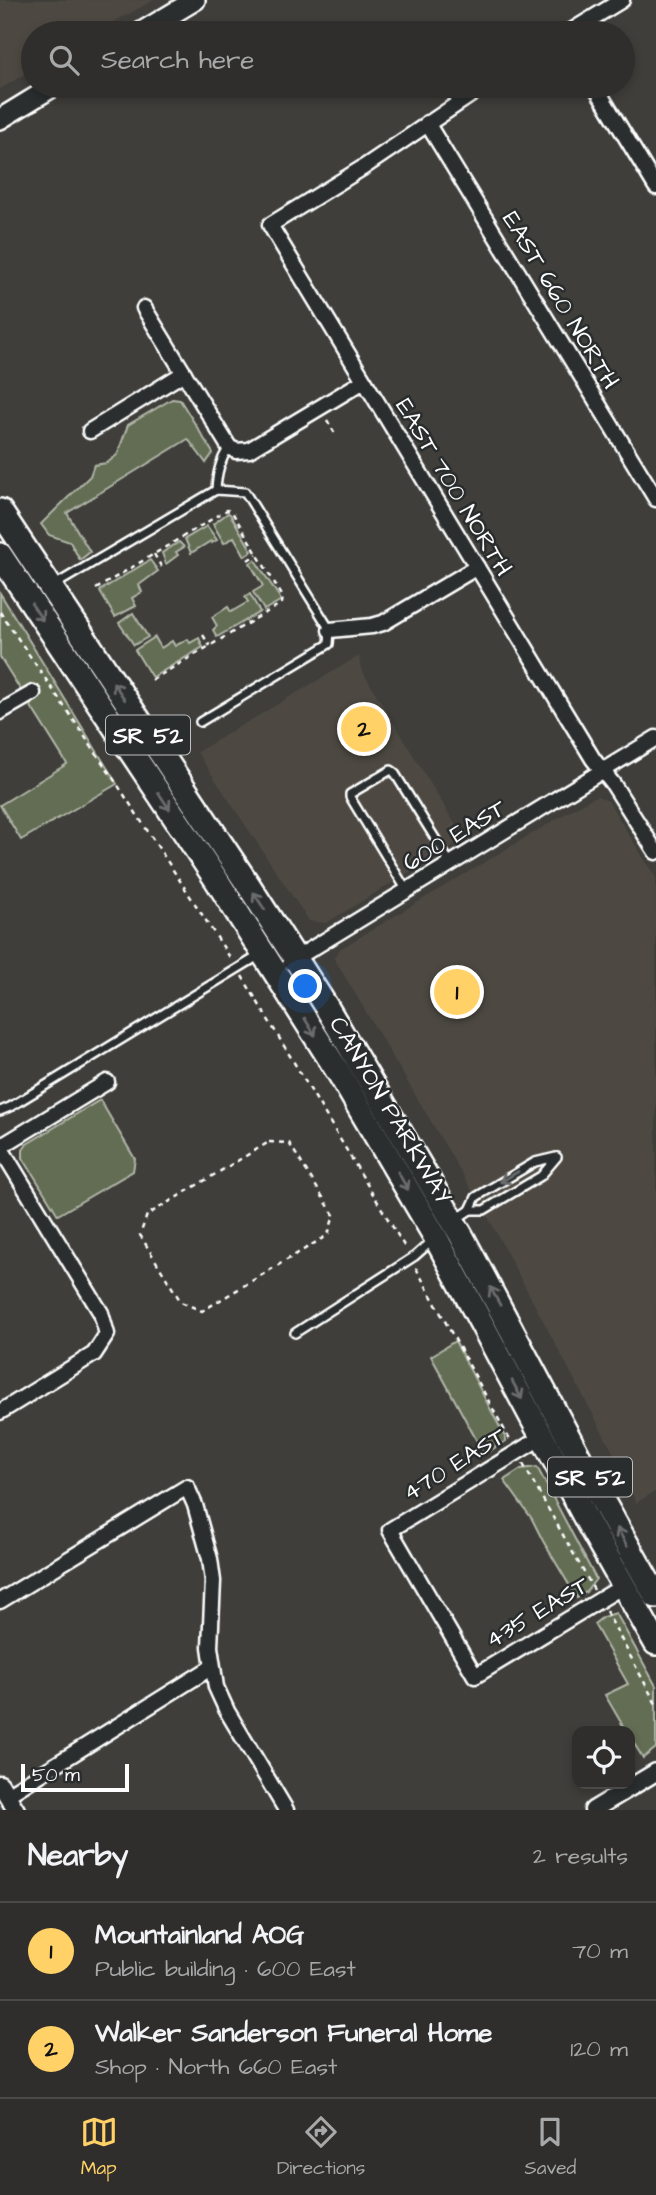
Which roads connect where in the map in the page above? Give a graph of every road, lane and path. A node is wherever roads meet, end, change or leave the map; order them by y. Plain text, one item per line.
1 (195, 0) edge
2 (622, 0) edge
3 (160, 21) edge
4 (588, 21) edge
5 (34, 98) edge
6 (466, 98) edge
7 (602, 98) edge
8 (0, 119) edge
9 (427, 123) junction
10 (656, 187) edge
11 (144, 308) dead end
12 (184, 373) junction
13 (364, 381) junction
14 (327, 419) dead end
15 (90, 431) dead end
16 (337, 437) dead end
17 (236, 449) junction
18 (216, 489) junction
19 (656, 499) edge
20 (0, 511) edge
21 (154, 554) junction
22 (257, 554) junction
23 (0, 555) edge
24 (248, 560) dead end
25 (162, 568) dead end
26 (477, 568) junction
27 (50, 588) junction
28 (96, 589) dead end
29 (0, 612) edge
30 (330, 630) junction
31 (203, 635) dead end
32 (210, 646) junction
33 (152, 680) dead end
34 (33, 693) dead end
35 (0, 712) edge
36 (200, 722) dead end
37 (656, 738) edge
38 (602, 770) junction
39 (656, 852) edge
40 (451, 864) junction
41 (407, 891) junction
42 (296, 958) junction
43 (270, 962) junction
44 (237, 969) junction
45 (107, 1082) dead end
46 (0, 1111) edge
47 (0, 1147) edge
48 (462, 1216) junction
49 (436, 1238) junction
50 (411, 1258) junction
51 (202, 1311) joint
52 (295, 1333) dead end
53 (0, 1412) edge
54 (542, 1437) junction
55 (510, 1441) dead end
56 (524, 1466) dead end
57 (623, 1586) junction
58 (593, 1587) dead end
59 (656, 1596) edge
60 (0, 1601) edge
61 (607, 1613) dead end
62 (656, 1643) edge
63 (212, 1667) junction
64 (475, 1676) joint
65 (656, 1704) edge
66 (656, 1772) edge
67 (2, 1788) edge
68 (16, 1810) edge
69 (286, 1810) edge
70 (593, 1810) edge

1 - 3 main road
2 - 4 street
5 - 8 main road
6 - 9 street
7 - 10 street
9 - 13 street, EAST 700 NORTH
9 - 19 street, EAST 660 NORTH
11 - 12 street
12 - 15 street
12 - 17 street
13 - 17 street
13 - 26 street, EAST 700 NORTH
14 - 16 path
17 - 18 lane
18 - 27 lane
18 - 30 lane
20 - 27 highway, CANYON PARKWAY / SR 52
21 - 22 path
21 - 25 path
21 - 28 path
22 - 24 path
22 - 32 path
23 -> 43 highway, CANYON PARKWAY / SR 52
26 - 30 street
26 - 38 street, EAST 700 NORTH
42 -> 27 highway, CANYON PARKWAY / SR 52
29 - 44 path
30 - 36 lane
31 - 32 path
32 - 33 path
34 - 35 street
37 - 38 street, 600 EAST
38 - 39 street, EAST 700 NORTH
38 - 40 street, 600 EAST
40 - 41 street, 600 EAST
40 - 41 lane
41 - 42 street, 600 EAST
42 - 43 street, 600 EAST
42 - 48 highway, CANYON PARKWAY / SR 52
43 - 44 lane
43 -> 49 highway, CANYON PARKWAY / SR 52
44 - 46 lane
44 - 50 path
45 - 47 street
47 - 53 street
48 -> 48 lane
48 - 49 lane
59 -> 48 highway, CANYON PARKWAY / SR 52
49 - 50 lane
49 -> 54 highway, CANYON PARKWAY / SR 52
50 - 52 lane
50 - 55 path
51 - 51 path
54 - 57 highway, CANYON PARKWAY / SR 52
54 - 64 street, 470 EAST
56 - 58 path
57 - 62 highway, CANYON PARKWAY / SR 52
57 - 64 street, 435 EAST
60 - 63 street
61 - 65 path
63 - 67 street
63 - 69 street
66 - 70 street
67 - 68 street

